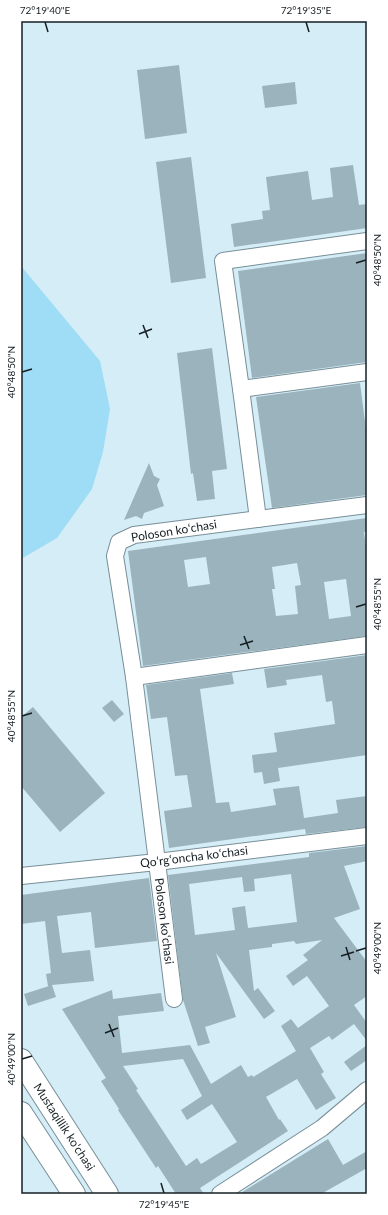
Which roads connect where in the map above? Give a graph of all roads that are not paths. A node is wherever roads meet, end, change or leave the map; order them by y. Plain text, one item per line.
1 (367, 241) edge
2 (367, 372) edge
3 (241, 390) junction
4 (367, 504) edge
5 (258, 519) junction
6 (367, 645) edge
7 (134, 677) junction
8 (367, 836) edge
9 (157, 862) junction
10 (21, 876) edge
11 (174, 999) dead end
12 (21, 1060) edge
13 (367, 1090) edge
14 (21, 1113) edge
15 (74, 1194) edge
16 (107, 1194) edge
17 (220, 1194) edge

1 - 3 street
2 - 3 street
3 - 5 street
4 - 5 street, Poloson koʻchasi
5 - 7 street, Poloson koʻchasi
6 - 7 street
7 - 9 street, Poloson koʻchasi
8 - 9 street, Qoʻrgʻoncha koʻchasi
9 - 10 street, Qoʻrgʻoncha koʻchasi
9 - 11 street, Poloson koʻchasi
12 - 16 main road, Mustaqillik ko'chasi
13 - 17 street
14 - 15 main road

